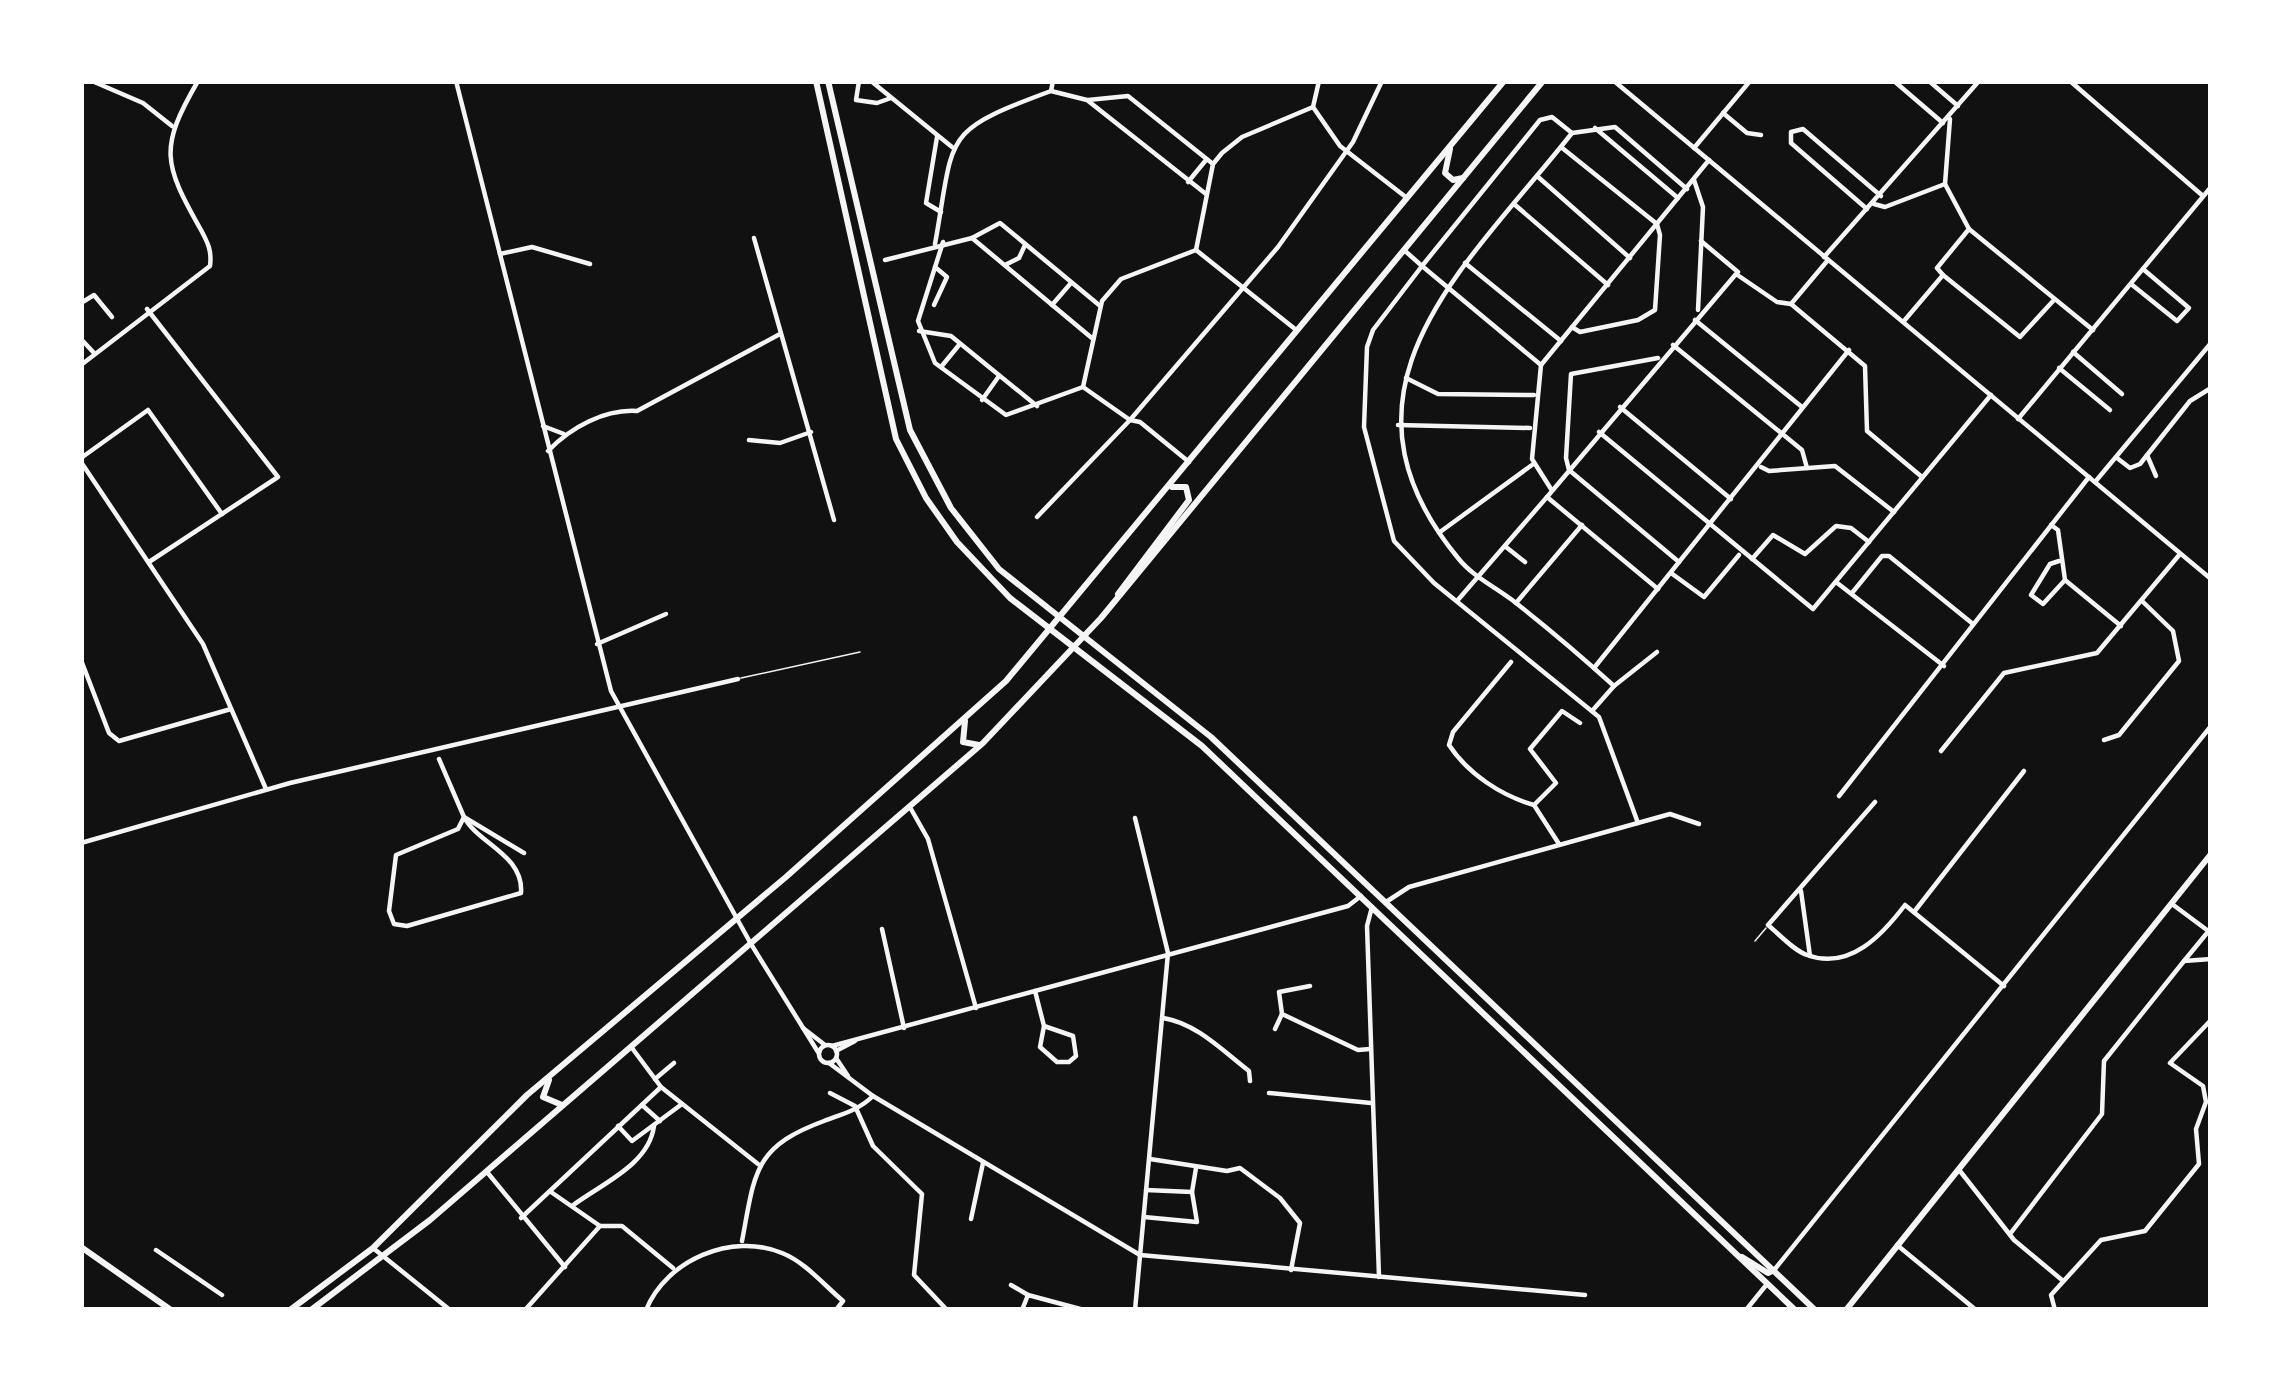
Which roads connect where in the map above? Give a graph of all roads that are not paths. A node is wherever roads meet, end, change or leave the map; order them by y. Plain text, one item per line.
1 (92, 81) edge
2 (198, 81) edge
3 (456, 81) edge
4 (816, 81) edge
5 (828, 81) edge
6 (859, 81) edge
7 (871, 81) edge
8 (1053, 81) edge
9 (1319, 81) edge
10 (1382, 81) edge
11 (1504, 81) edge
12 (1543, 81) edge
13 (1614, 81) edge
14 (1750, 81) edge
15 (1894, 81) edge
16 (1929, 81) edge
17 (1979, 81) edge
18 (2070, 81) edge
19 (1051, 92) junction
20 (891, 98) junction
21 (1088, 100) junction
22 (1958, 106) junction
23 (1313, 107) junction
24 (1723, 113) junction
25 (1946, 120) junction
26 (172, 126) junction
27 (1593, 126) junction
28 (1572, 133) junction
29 (1761, 134) dead end
30 (938, 135) junction
31 (1450, 146) junction
32 (952, 147) junction
33 (1561, 147) junction
34 (1694, 148) junction
35 (1346, 151) junction
36 (934, 160) junction
37 (1709, 160) junction
38 (1210, 162) junction
39 (949, 166) junction
40 (1465, 176) junction
41 (1537, 176) junction
42 (1694, 180) junction
43 (1188, 182) junction
44 (1945, 184) junction
45 (2211, 187) edge
46 (1687, 189) junction
47 (1206, 194) junction
48 (1881, 196) junction
49 (2203, 196) junction
50 (1678, 198) junction
51 (1408, 199) junction
52 (1514, 203) junction
53 (1874, 204) junction
54 (1868, 210) junction
55 (941, 212) junction
56 (1657, 224) junction
57 (1969, 230) junction
58 (754, 238) dead end
59 (972, 238) junction
60 (1700, 242) junction
61 (939, 243) junction
62 (1026, 244) junction
63 (1196, 250) junction
64 (1404, 250) junction
65 (500, 254) junction
66 (1630, 258) junction
67 (1826, 258) junction
68 (885, 260) joint
69 (1465, 263) junction
70 (590, 264) dead end
71 (870, 265) junction
72 (1005, 265) junction
73 (1422, 266) junction
74 (935, 267) junction
75 (857, 269) junction
76 (2143, 269) junction
77 (1739, 273) junction
78 (1943, 275) junction
79 (1072, 282) junction
80 (2131, 284) junction
81 (1608, 285) junction
82 (1241, 286) junction
83 (1445, 286) junction
84 (2054, 300) junction
85 (81, 304) edge
86 (1052, 304) junction
87 (1791, 304) junction
88 (934, 305) dead end
89 (1100, 305) junction
90 (147, 309) junction
91 (1700, 313) junction
92 (112, 317) dead end
93 (1694, 319) junction
94 (1903, 322) junction
95 (1572, 328) junction
96 (2093, 330) junction
97 (918, 332) junction
98 (1298, 332) junction
99 (782, 334) junction
100 (81, 339) edge
101 (1094, 339) junction
102 (1561, 341) junction
103 (959, 342) junction
104 (2211, 343) edge
105 (1672, 345) junction
106 (1849, 350) junction
107 (2073, 352) junction
108 (94, 353) junction
109 (1660, 360) junction
110 (81, 364) edge
111 (1540, 364) junction
112 (940, 367) junction
113 (2059, 368) junction
114 (1000, 376) junction
115 (1406, 378) junction
116 (1083, 387) junction
117 (2211, 388) edge
118 (2122, 394) dead end
119 (1534, 395) junction
120 (1990, 395) junction
121 (982, 400) junction
122 (1036, 406) junction
123 (1620, 407) junction
124 (1802, 407) junction
125 (2110, 410) dead end
126 (2018, 418) junction
127 (1130, 420) junction
128 (1398, 425) junction
129 (543, 426) junction
130 (1533, 428) junction
131 (811, 432) junction
132 (1599, 432) junction
133 (565, 434) junction
134 (1782, 434) junction
135 (748, 440) dead end
136 (548, 451) junction
137 (2147, 455) junction
138 (2116, 458) junction
139 (81, 460) edge
140 (1189, 462) junction
141 (1534, 465) junction
142 (1759, 465) junction
143 (1807, 468) junction
144 (1569, 470) junction
145 (2156, 476) dead end
146 (1922, 477) junction
147 (2092, 480) junction
148 (1164, 490) junction
149 (1552, 490) junction
150 (1547, 497) junction
151 (1731, 500) junction
152 (1894, 512) junction
153 (222, 514) junction
154 (1037, 517) dead end
155 (834, 520) dead end
156 (1582, 525) junction
157 (1709, 525) junction
158 (2050, 525) junction
159 (1439, 532) junction
160 (1869, 542) junction
161 (1506, 547) junction
162 (1741, 553) junction
163 (2180, 554) junction
164 (1750, 561) junction
165 (2059, 561) junction
166 (149, 562) junction
167 (1525, 562) dead end
168 (1679, 562) junction
169 (1671, 573) junction
170 (1479, 576) junction
171 (2211, 579) edge
172 (2065, 580) junction
173 (1836, 582) junction
174 (1658, 589) junction
175 (1852, 593) junction
176 (1117, 597) junction
177 (2142, 601) junction
178 (1456, 602) junction
179 (1516, 603) junction
180 (666, 614) dead end
181 (1062, 619) junction
182 (1973, 624) junction
183 (2121, 626) junction
184 (1052, 630) junction
185 (1085, 636) junction
186 (597, 644) junction
187 (1075, 646) junction
188 (860, 652) dead end
189 (1657, 652) dead end
190 (81, 660) edge
191 (1511, 662) dead end
192 (1944, 665) junction
193 (1594, 668) junction
194 (738, 679) joint
195 (91, 686) junction
196 (1614, 686) junction
197 (81, 690) edge
198 (616, 705) junction
199 (231, 709) junction
200 (1592, 711) junction
201 (970, 713) junction
202 (1580, 723) dead end
203 (2211, 726) edge
204 (2104, 740) dead end
205 (983, 743) junction
206 (1941, 751) dead end
207 (439, 759) dead end
208 (2024, 771) dead end
209 (266, 789) junction
210 (1839, 796) dead end
211 (1875, 802) dead end
212 (1534, 805) junction
213 (910, 809) junction
214 (464, 817) junction
215 (1135, 818) dead end
216 (1639, 823) junction
217 (1699, 824) dead end
218 (81, 843) edge
219 (1559, 844) junction
220 (524, 853) dead end
221 (2211, 854) edge
222 (1801, 890) junction
223 (1361, 896) junction
224 (1385, 902) junction
225 (2171, 903) junction
226 (1372, 907) junction
227 (1914, 913) junction
228 (736, 919) junction
229 (1768, 925) junction
230 (882, 929) dead end
231 (2210, 932) edge
232 (1755, 941) dead end
233 (751, 944) junction
234 (1168, 953) junction
235 (1810, 956) junction
236 (2211, 959) edge
237 (2184, 962) junction
238 (1310, 986) dead end
239 (2004, 986) junction
240 (1035, 991) junction
241 (976, 1008) junction
242 (1282, 1014) junction
243 (1163, 1018) junction
244 (2211, 1020) edge
245 (1044, 1026) junction
246 (803, 1028) junction
247 (904, 1028) junction
248 (1275, 1029) dead end
249 (1537, 1044) junction
250 (632, 1048) junction
251 (1370, 1049) junction
252 (832, 1050) junction
253 (818, 1052) junction
254 (1529, 1052) junction
255 (674, 1063) dead end
256 (829, 1063) junction
257 (551, 1075) junction
258 (848, 1076) junction
259 (656, 1079) junction
260 (1250, 1081) dead end
261 (661, 1087) junction
262 (830, 1093) dead end
263 (1269, 1093) dead end
264 (873, 1096) junction
265 (682, 1104) junction
266 (1373, 1104) junction
267 (565, 1105) junction
268 (642, 1105) junction
269 (857, 1109) junction
270 (657, 1124) junction
271 (618, 1126) junction
272 (1149, 1159) junction
273 (982, 1162) junction
274 (758, 1164) junction
275 (1196, 1168) junction
276 (1958, 1170) junction
277 (488, 1172) junction
278 (549, 1190) junction
279 (1146, 1190) junction
280 (1192, 1192) junction
281 (572, 1206) junction
282 (1144, 1217) junction
283 (520, 1218) junction
284 (971, 1219) dead end
285 (601, 1226) junction
286 (2010, 1234) junction
287 (741, 1244) junction
288 (1897, 1245) junction
289 (81, 1247) edge
290 (373, 1248) junction
291 (156, 1250) dead end
292 (1140, 1255) junction
293 (384, 1257) junction
294 (1740, 1258) junction
295 (566, 1267) junction
296 (673, 1268) junction
297 (1291, 1270) junction
298 (1774, 1270) junction
299 (1379, 1277) junction
300 (2062, 1280) junction
301 (1767, 1284) junction
302 (1012, 1286) dead end
303 (222, 1295) dead end
304 (1028, 1295) junction
305 (1585, 1295) dead end
306 (171, 1310) edge
307 (290, 1310) edge
308 (311, 1310) edge
309 (450, 1310) edge
310 (525, 1310) edge
311 (646, 1310) edge
312 (836, 1310) edge
313 (947, 1310) edge
314 (1022, 1310) edge
315 (1084, 1310) edge
316 (1135, 1310) edge
317 (1746, 1310) edge
318 (1795, 1310) edge
319 (1814, 1310) edge
320 (1846, 1310) edge
321 (1976, 1310) edge
322 (2055, 1310) edge

1 - 26 street
2 - 26 street
3 - 65 street
4 - 75 main road
5 - 71 main road
6 - 20 street
7 - 20 street
8 - 19 street
9 - 23 street
10 - 35 street
11 - 31 main road
12 - 40 main road
13 - 34 street
14 - 24 street
15 - 25 street
16 - 22 street
17 - 22 street
18 - 49 street
19 - 21 street
19 - 32 street
20 - 30 street
21 - 38 street
21 - 43 street
22 - 25 street
23 - 35 street
23 - 38 street
24 - 29 street
24 - 34 street
25 - 44 street
25 - 48 street
26 - 90 street
27 - 28 street
27 - 46 street
27 - 50 street
28 - 33 street
28 - 73 street
30 - 32 street
30 - 36 street
31 - 40 main road
31 - 51 main road
32 - 39 street
33 - 41 street
33 - 56 street
34 - 37 street
35 - 51 street
35 - 82 street
36 - 39 street
36 - 55 street
37 - 42 street
37 - 67 street
38 - 43 street
38 - 47 street
39 - 55 street
40 - 64 main road
41 - 52 street
41 - 66 street
42 - 46 street
42 - 60 street
43 - 47 street
44 - 53 street
44 - 57 street
45 - 49 street
46 - 50 street
47 - 63 street
48 - 53 street
48 - 54 street
49 - 76 street
50 - 56 street
51 - 98 main road
52 - 69 street
52 - 81 street
53 - 54 street
54 - 67 street
55 - 61 street
56 - 66 street
56 - 95 street
57 - 78 street
57 - 84 street
58 - 99 street
59 - 61 street
59 - 62 street
59 - 72 street
60 - 77 street
60 - 91 street
61 - 68 street
61 - 74 street
62 - 72 street
62 - 79 street
63 - 82 street
63 - 89 street
64 - 73 street
64 - 176 main road
65 - 70 street
65 - 129 street
66 - 81 street
67 - 87 street
67 - 94 street
68 - 71 lane
69 - 83 street
69 - 102 street
71 - 75 main road
71 - 181 main road
72 - 86 street
73 - 83 street
73 - 178 street
74 - 88 street
74 - 97 street
75 - 184 main road
76 - 80 street
76 - 80 street
77 - 87 street
77 - 91 street
78 - 84 street
78 - 94 street
79 - 86 street
79 - 89 street
80 - 96 street
81 - 95 street
82 - 98 street
82 - 127 street
83 - 111 street
83 - 115 street
84 - 96 street
85 - 92 street
86 - 101 street
87 - 106 street
89 - 101 street
90 - 108 street
90 - 153 street
91 - 93 street
93 - 105 street
93 - 124 street
94 - 120 street
95 - 102 street
96 - 107 street
97 - 103 street
97 - 112 street
98 - 140 main road
99 - 131 street
99 - 133 street
100 - 108 street
101 - 116 street
102 - 111 street
103 - 112 street
103 - 114 street
104 - 138 street
105 - 109 street
105 - 134 street
106 - 124 street
106 - 146 street
107 - 113 street
107 - 118 street
108 - 110 street
109 - 123 street
109 - 144 street
111 - 119 street
112 - 121 street
113 - 125 street
113 - 126 street
114 - 121 street
114 - 122 street
115 - 119 street
115 - 128 street
116 - 122 street
116 - 127 street
117 - 137 street
119 - 130 street
120 - 126 street
120 - 146 street
121 - 122 street
123 - 132 street
123 - 151 street
124 - 134 street
126 - 147 street
127 - 140 street
127 - 154 street
128 - 130 street
128 - 159 street
129 - 133 street
129 - 136 street
130 - 141 street
131 - 135 street
131 - 155 street
132 - 144 street
132 - 157 street
133 - 136 street
134 - 142 street
134 - 143 street
136 - 186 street
137 - 138 street
137 - 145 street
138 - 147 street
139 - 153 street
139 - 166 street
140 - 148 main road
141 - 149 street
141 - 159 street
142 - 143 street
142 - 151 street
143 - 152 street
144 - 149 street
144 - 168 street
146 - 152 street
147 - 158 street
147 - 163 street
148 - 176 main road
148 - 181 main road
149 - 150 street
150 - 156 street
150 - 161 street
151 - 157 street
152 - 160 street
153 - 166 street
156 - 174 street
156 - 179 street
157 - 162 street
157 - 168 street
158 - 165 street
158 - 182 street
159 - 170 street
160 - 164 street
160 - 173 street
161 - 167 street
161 - 170 street
162 - 164 street
162 - 169 street
163 - 171 street
163 - 177 street
164 - 173 street
165 - 172 street
165 - 172 street
166 - 199 street
168 - 169 street
169 - 174 street
170 - 178 street
170 - 179 street
172 - 183 street
173 - 175 street
174 - 193 street
175 - 182 street
175 - 192 street
176 - 185 main road
177 - 183 street
177 - 204 street
178 - 200 street
179 - 193 street
180 - 186 street
181 - 184 main road
181 - 185 main road
182 - 192 street
183 - 206 street
184 - 187 main road
184 - 201 main road
185 - 187 main road
185 - 224 main road
186 - 198 street
187 - 205 main road
187 - 223 main road
188 - 194 lane
189 - 196 street
190 - 195 street
191 - 212 street
192 - 210 street
193 - 196 street
194 - 198 street
195 - 197 street
195 - 199 street
196 - 200 street
198 - 209 street
198 - 228 street
199 - 209 street
200 - 216 street
201 - 205 main road
201 - 228 main road
202 - 212 street
203 - 239 street
205 - 213 main road
207 - 214 street
208 - 227 street
209 - 218 street
211 - 222 street
212 - 219 street
213 - 233 main road
213 - 241 street
214 - 214 street
214 - 220 street
215 - 234 street
216 - 217 street
216 - 219 street
219 - 224 street
221 - 225 main road
222 - 229 street
222 - 235 street
223 - 226 main road
223 - 234 street
224 - 249 main road
225 - 231 street
225 - 276 main road
226 - 251 street
226 - 254 main road
227 - 235 street
227 - 239 street
228 - 233 street
228 - 257 main road
229 - 232 lane
229 - 235 street
230 - 247 street
231 - 237 street
233 - 246 street
233 - 250 main road
234 - 240 street
234 - 243 street
236 - 237 street
237 - 286 street
238 - 242 street
239 - 298 street
240 - 241 street
240 - 245 street
241 - 247 street
242 - 248 street
242 - 251 street
243 - 260 street
243 - 272 street
244 - 300 street
245 - 245 street
246 - 252 street
246 - 253 street
247 - 252 street
249 - 254 main road
249 - 298 main road
250 - 259 street
250 - 267 main road
251 - 266 street
252 - 253 street
252 - 256 street
252 - 258 street
253 - 256 street
254 - 294 main road
255 - 259 street
256 - 258 street
257 - 267 main road
257 - 290 main road
258 - 264 street
259 - 261 street
261 - 265 street
261 - 268 street
262 - 269 street
263 - 266 street
264 - 269 street
264 - 273 street
265 - 270 street
265 - 274 street
266 - 299 street
267 - 277 main road
268 - 270 street
268 - 271 street
269 - 274 street
269 - 313 street
270 - 271 street
270 - 281 street
271 - 278 street
272 - 275 street
272 - 279 street
273 - 284 street
273 - 292 street
274 - 287 street
275 - 280 street
275 - 297 street
276 - 286 street
276 - 288 main road
277 - 283 street
277 - 293 main road
278 - 281 street
278 - 283 street
279 - 280 street
279 - 282 street
280 - 282 street
281 - 285 street
282 - 292 street
283 - 295 street
285 - 295 street
285 - 296 street
286 - 300 street
287 - 296 street
287 - 312 street
288 - 320 main road
288 - 321 street
289 - 306 main road
290 - 293 street
290 - 307 main road
291 - 303 street
292 - 297 street
292 - 316 street
293 - 308 main road
293 - 309 street
294 - 298 main road
294 - 301 main road
295 - 310 street
296 - 311 street
297 - 299 street
298 - 319 main road
299 - 305 street
300 - 322 street
301 - 317 street
301 - 318 main road
302 - 304 street
304 - 314 street
304 - 315 street

